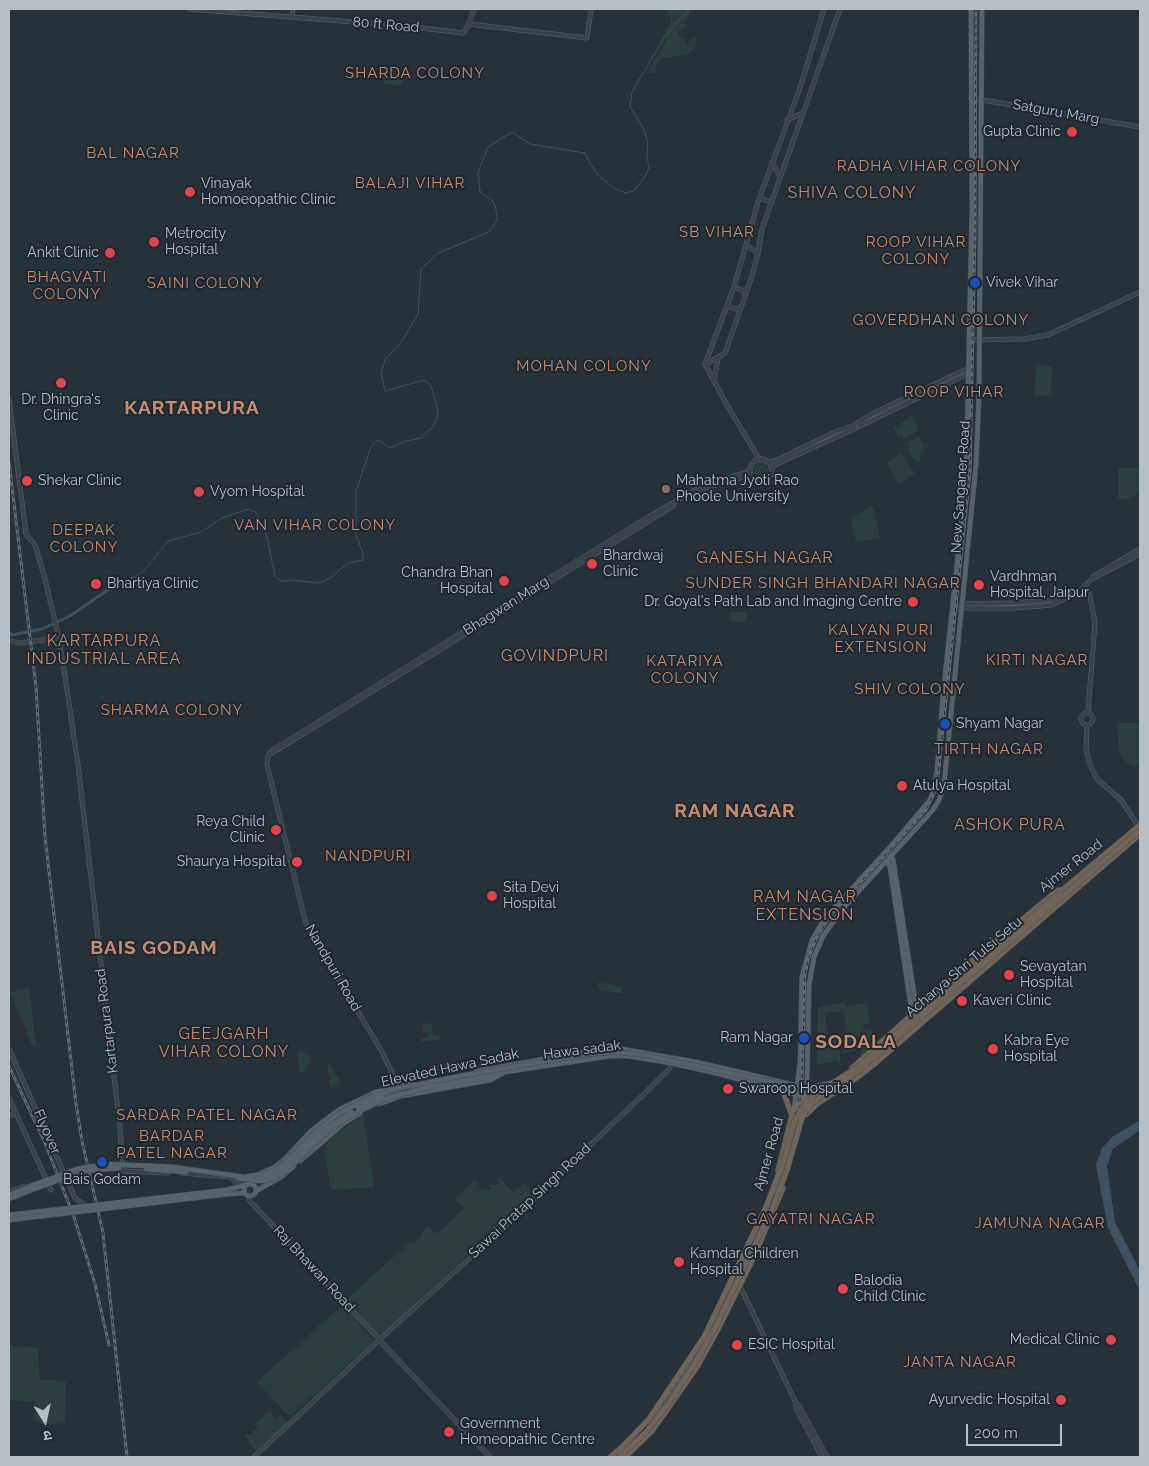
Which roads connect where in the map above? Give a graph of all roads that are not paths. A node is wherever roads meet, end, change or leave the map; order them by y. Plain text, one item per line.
1 (189, 9) edge
2 (293, 9) edge
3 (474, 9) edge
4 (591, 9) edge
5 (824, 9) edge
6 (840, 9) edge
7 (971, 9) edge
8 (982, 9) edge
9 (292, 17) junction
10 (469, 24) junction
11 (971, 98) junction
12 (981, 98) junction
13 (803, 113) junction
14 (787, 120) junction
15 (1140, 127) edge
16 (772, 162) junction
17 (781, 178) junction
18 (760, 198) junction
19 (772, 203) junction
20 (751, 226) junction
21 (762, 229) junction
22 (747, 246) junction
23 (758, 254) junction
24 (734, 287) junction
25 (746, 292) junction
26 (1140, 292) edge
27 (727, 306) junction
28 (740, 310) junction
29 (969, 340) junction
30 (979, 340) junction
31 (718, 358) junction
32 (705, 364) junction
33 (969, 371) junction
34 (714, 382) junction
35 (9, 399) edge
36 (857, 425) junction
37 (760, 460) junction
38 (768, 462) junction
39 (771, 468) junction
40 (750, 470) junction
41 (752, 477) junction
42 (1140, 549) edge
43 (1140, 554) edge
44 (1092, 579) junction
45 (1086, 585) junction
46 (953, 606) junction
47 (962, 606) junction
48 (59, 636) junction
49 (9, 640) edge
50 (1088, 712) junction
51 (1086, 726) junction
52 (268, 755) junction
53 (936, 780) junction
54 (944, 781) junction
55 (1140, 828) edge
56 (1140, 834) edge
57 (884, 853) junction
58 (889, 859) junction
59 (1061, 891) junction
60 (918, 1010) junction
61 (913, 1014) junction
62 (924, 1019) junction
63 (919, 1024) junction
64 (9, 1049) edge
65 (673, 1057) junction
66 (671, 1063) junction
67 (505, 1072) junction
68 (833, 1082) junction
69 (797, 1085) junction
70 (400, 1091) junction
71 (783, 1091) junction
72 (809, 1092) junction
73 (797, 1095) junction
74 (804, 1097) junction
75 (9, 1098) edge
76 (819, 1103) junction
77 (794, 1111) junction
78 (16, 1114) junction
79 (9, 1116) edge
80 (791, 1118) junction
81 (296, 1148) junction
82 (304, 1157) junction
83 (244, 1177) junction
84 (46, 1178) junction
85 (247, 1184) junction
86 (236, 1185) junction
87 (51, 1190) dead end
88 (256, 1191) junction
89 (228, 1192) junction
90 (244, 1193) junction
91 (9, 1195) edge
92 (75, 1198) junction
93 (249, 1198) junction
94 (86, 1206) junction
95 (72, 1207) junction
96 (9, 1215) edge
97 (9, 1220) edge
98 (731, 1279) junction
99 (740, 1286) junction
100 (379, 1340) junction
101 (796, 1403) junction
102 (254, 1457) edge
103 (490, 1457) edge
104 (608, 1457) edge
105 (619, 1457) edge
106 (625, 1457) edge
107 (822, 1457) edge
108 (826, 1457) edge

1 - 9 street, 80 ft Road
2 - 9 street
3 - 10 street
4 - 10 street
5 - 14 street
6 - 13 street
7 - 11 main road, New Sanganer Road
8 - 12 main road, New Sanganer Road
9 - 10 street, 80 ft Road
11 - 12 street, Satguru Marg
11 - 29 main road, New Sanganer Road
12 - 15 street, Satguru Marg
12 - 30 main road, New Sanganer Road
13 - 14 street
13 - 17 street
14 - 16 street
16 - 17 street
16 - 18 street
17 - 19 street
18 - 19 street
18 - 20 street
19 - 21 street
20 - 21 street
20 - 22 street
21 - 23 street
22 - 23 street
22 - 24 street
23 - 25 street
24 - 25 street
24 - 27 street
25 - 28 street
26 - 30 street
27 - 28 street
27 - 32 street
28 - 31 street
29 - 30 street
29 - 33 main road, New Sanganer Road
30 - 47 main road, New Sanganer Road
31 - 32 street
31 - 34 street
32 - 34 street
33 - 36 street
33 - 46 main road, New Sanganer Road
34 - 37 street
35 - 48 street, Kartarpura Road
36 - 38 street
36 - 39 street
37 - 38 street
37 - 40 street
38 - 39 street
39 - 41 street
40 - 41 street
40 - 52 street, Bhagwan Marg
41 - 52 street, Bhagwan Marg
42 - 44 street
43 - 44 street
44 - 45 street
45 - 47 street
45 - 50 street
46 - 47 street
46 - 53 main road, New Sanganer Road
47 - 54 main road, New Sanganer Road
48 - 49 street
48 - 86 street, Kartarpura Road
50 - 51 street
50 - 51 street
51 - 55 street
52 - 70 street, Nandpuri Road
53 - 54 main road
53 - 57 main road, New Sanganer Road
54 - 58 main road, New Sanganer Road
55 - 59 highway, Ajmer Road
55 - 105 highway, Acharya Shri Tulsi Setu, bridge
56 - 62 highway, Ajmer Road
57 - 58 main road
57 - 69 main road, New Sanganer Road
58 - 60 main road
58 - 61 main road
58 - 72 main road, New Sanganer Road
59 - 60 highway, Ajmer Road
59 - 68 highway, Acharya Shri Tulsi Setu, bridge
60 - 61 highway, Ajmer Road
60 - 62 main road
61 - 63 main road
61 - 72 highway, Ajmer Road
62 - 63 highway, Ajmer Road
63 - 76 highway, Ajmer Road
64 - 92 street, Flyover
65 - 66 street, Sawai Pratap Singh Road
65 - 69 main road, Hawa sadak
65 - 70 main road, Hawa sadak
66 - 67 main road, Hawa sadak
66 - 71 main road, Hawa sadak
66 - 100 street, Sawai Pratap Singh Road
67 - 70 main road, Hawa sadak
67 - 91 main road, Elevated Hawa Sadak, bridge
68 - 83 main road, Elevated Hawa Sadak, bridge
68 - 104 highway, Acharya Shri Tulsi Setu, bridge
69 - 72 main road
69 - 73 main road, New Sanganer Road
70 - 81 main road, Hawa sadak
70 - 82 main road, Hawa sadak
70 - 83 main road, bridge
71 - 73 main road, Hawa sadak
71 - 80 highway
72 - 74 highway, Ajmer Road
72 - 76 main road
73 - 74 main road, Hawa sadak
73 - 77 main road, New Sanganer Road
74 - 76 main road, Hawa sadak
74 - 77 highway, Ajmer Road
75 - 78 street
76 - 99 highway, Ajmer Road
77 - 80 highway, Ajmer Road
78 - 79 street
78 - 84 street
80 - 98 highway, Ajmer Road
81 - 82 main road
81 - 85 main road, Hawa sadak
82 - 88 main road, Hawa sadak
83 - 91 main road, Elevated Hawa Sadak, bridge
84 - 87 street
84 - 91 street
85 - 86 main road, Hawa sadak
85 - 88 main road
85 - 90 main road
86 - 89 main road, Hawa sadak
88 - 93 main road
89 - 90 main road
89 - 94 main road, bridge
89 - 97 main road, bridge
90 - 93 main road
92 - 94 street
92 - 95 street
93 - 100 street, Raj Bhawan Road
94 - 95 main road, bridge
95 - 96 main road, bridge
98 - 99 street
98 - 104 highway, Ajmer Road
99 - 101 street
99 - 106 highway, Ajmer Road
100 - 102 street, Sawai Pratap Singh Road
100 - 103 street, Raj Bhawan Road
101 - 107 street
101 - 108 street

